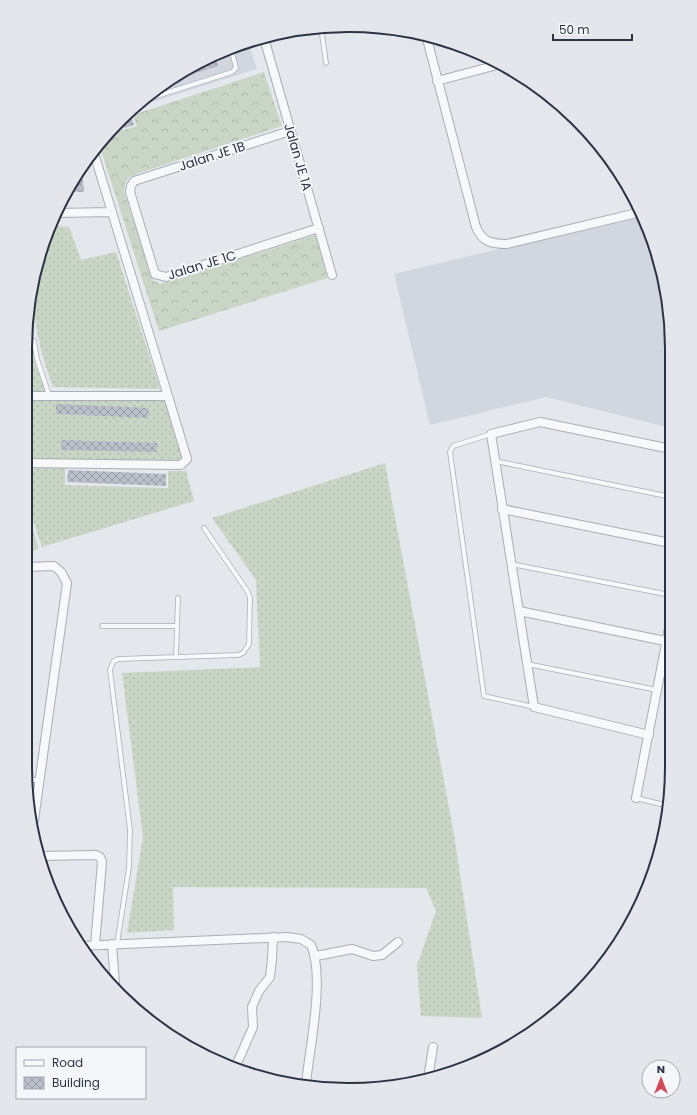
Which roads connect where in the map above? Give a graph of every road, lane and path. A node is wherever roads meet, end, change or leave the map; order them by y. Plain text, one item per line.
1 (322, 34) edge
2 (428, 42) edge
3 (266, 43) edge
4 (233, 54) edge
5 (326, 63) dead end
6 (491, 67) edge
7 (437, 81) junction
8 (158, 96) edge
9 (290, 131) junction
10 (95, 158) edge
11 (134, 181) joint
12 (112, 212) junction
13 (63, 214) edge
14 (634, 214) edge
15 (319, 228) junction
16 (332, 275) dead end
17 (34, 341) dead end
18 (49, 395) junction
19 (32, 396) edge
20 (168, 396) junction
21 (491, 434) junction
22 (665, 448) edge
23 (495, 461) junction
24 (32, 463) edge
25 (665, 496) edge
26 (502, 510) junction
27 (204, 528) dead end
28 (665, 542) edge
29 (511, 564) junction
30 (32, 567) edge
31 (665, 593) edge
32 (178, 598) dead end
33 (518, 611) junction
34 (102, 626) dead end
35 (177, 626) junction
36 (665, 640) edge
37 (665, 654) edge
38 (176, 657) junction
39 (527, 664) junction
40 (657, 690) junction
41 (534, 707) junction
42 (648, 735) junction
43 (33, 780) edge
44 (40, 780) junction
45 (636, 798) joint
46 (662, 804) edge
47 (35, 811) edge
48 (45, 856) edge
49 (273, 937) junction
50 (398, 942) dead end
51 (115, 944) junction
52 (87, 945) edge
53 (95, 945) junction
54 (316, 956) junction
55 (115, 979) edge
56 (433, 1047) dead end
57 (237, 1063) edge
58 (429, 1072) edge
59 (306, 1080) edge

1 - 5 lane
2 - 7 street
3 - 9 street, Jalan JE 1A
4 - 8 lane
6 - 7 street
7 - 14 street
9 - 11 street, Jalan JE 1B
9 - 15 street, Jalan JE 1A
10 - 12 street
11 - 15 street, Jalan JE 1C
12 - 13 street
12 - 20 street
15 - 16 street, Jalan JE 1A
17 - 18 lane
18 - 19 street
18 - 20 street
20 - 24 street
21 - 22 street
21 - 23 street
21 - 41 lane
23 - 25 lane
23 - 26 street
26 - 28 street
26 - 29 street
27 - 38 lane
29 - 31 lane
29 - 33 street
30 - 44 street
32 - 35 lane
33 - 36 street
33 - 39 street
34 - 35 lane
35 - 38 lane
37 - 40 street
38 - 51 lane
39 - 40 lane
39 - 41 street
40 - 42 street
41 - 42 street
42 - 45 street
43 - 44 lane
44 - 47 street
45 - 46 lane
48 - 53 street
49 - 51 street
49 - 54 street
49 - 57 street
50 - 54 street
51 - 53 street
51 - 55 street
52 - 53 street
54 - 59 street
56 - 58 street

